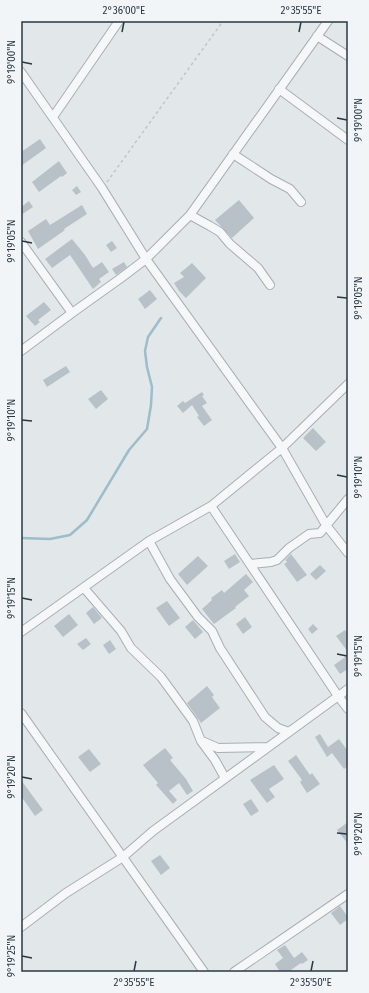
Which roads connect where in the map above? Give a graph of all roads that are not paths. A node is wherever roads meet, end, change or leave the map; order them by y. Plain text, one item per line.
1 (119, 21) edge
2 (328, 21) edge
3 (317, 36) junction
4 (348, 56) edge
5 (21, 72) edge
6 (279, 89) junction
7 (53, 118) junction
8 (348, 140) edge
9 (233, 154) junction
10 (301, 202) dead end
11 (190, 215) junction
12 (21, 242) edge
13 (146, 259) junction
14 (270, 285) dead end
15 (72, 313) junction
16 (21, 351) edge
17 (348, 384) edge
18 (282, 448) junction
19 (348, 500) edge
20 (211, 506) junction
21 (326, 525) junction
22 (149, 541) junction
23 (348, 553) edge
24 (250, 564) junction
25 (84, 588) junction
26 (21, 632) edge
27 (348, 688) edge
28 (338, 696) junction
29 (348, 709) edge
30 (21, 713) edge
31 (289, 732) junction
32 (201, 741) junction
33 (269, 747) junction
34 (225, 778) junction
35 (123, 857) junction
36 (348, 894) edge
37 (21, 927) edge
38 (204, 972) edge
39 (234, 972) edge

1 - 7 street
2 - 3 street
3 - 4 street
3 - 6 street
5 - 7 street
6 - 8 street
6 - 9 street
7 - 13 street
9 - 10 street
9 - 11 street
11 - 13 street
11 - 14 street
12 - 15 street
13 - 15 street
13 - 18 street
15 - 16 street
17 - 18 street
18 - 20 street
18 - 21 street
19 - 21 street
20 - 22 street
20 - 24 street
21 - 23 street
21 - 24 street
22 - 25 street
22 - 31 street
24 - 28 street
25 - 26 street
25 - 32 street
27 - 28 street
28 - 29 street
28 - 31 street
30 - 35 street
31 - 33 street
32 - 33 street
32 - 34 street
33 - 34 street
34 - 35 street
35 - 37 street
35 - 38 street
36 - 39 street

